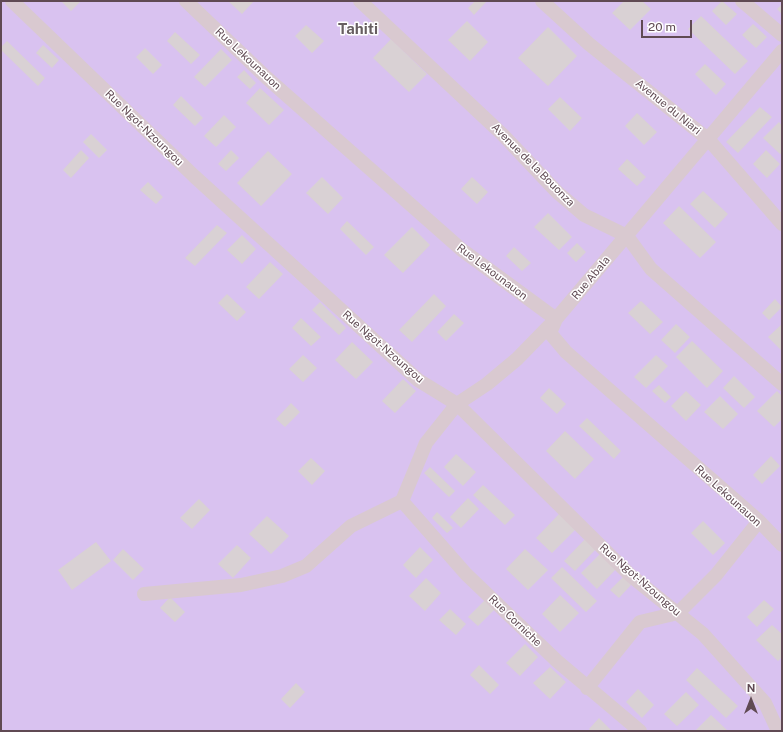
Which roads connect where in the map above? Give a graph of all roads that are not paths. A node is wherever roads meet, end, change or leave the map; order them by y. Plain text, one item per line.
1 (12, 1) edge
2 (186, 1) edge
3 (360, 1) edge
4 (542, 1) edge
5 (742, 1) edge
6 (782, 34) edge
7 (782, 51) edge
8 (709, 140) junction
9 (782, 224) edge
10 (627, 236) junction
11 (556, 319) junction
12 (782, 384) edge
13 (457, 404) junction
14 (402, 501) junction
15 (759, 521) junction
16 (782, 545) edge
17 (144, 594) dead end
18 (678, 613) junction
19 (587, 688) junction
20 (640, 731) edge
21 (778, 731) edge

1 - 13 street, Rue Ngot-Nzoungou
2 - 11 street, Rue Lekounauon
3 - 10 street, Avenue de la Bouonza
4 - 8 street, Avenue du Niari
5 - 6 street
7 - 8 street, Rue Abala
8 - 9 street, Avenue du Niari
8 - 10 street, Rue Abala
10 - 11 street, Rue Abala
10 - 12 street, Avenue de la Bouonza
11 - 13 street, Rue Abala
11 - 15 street, Rue Lekounauon
13 - 14 street, Rue Abala
13 - 18 street, Rue Ngot-Nzoungou
14 - 17 street
14 - 19 street, Rue Corniche
15 - 16 street, Rue Lekounauon
15 - 18 street
18 - 19 street
18 - 21 street, Rue Ngot-Nzoungou
19 - 20 street, Rue Corniche

